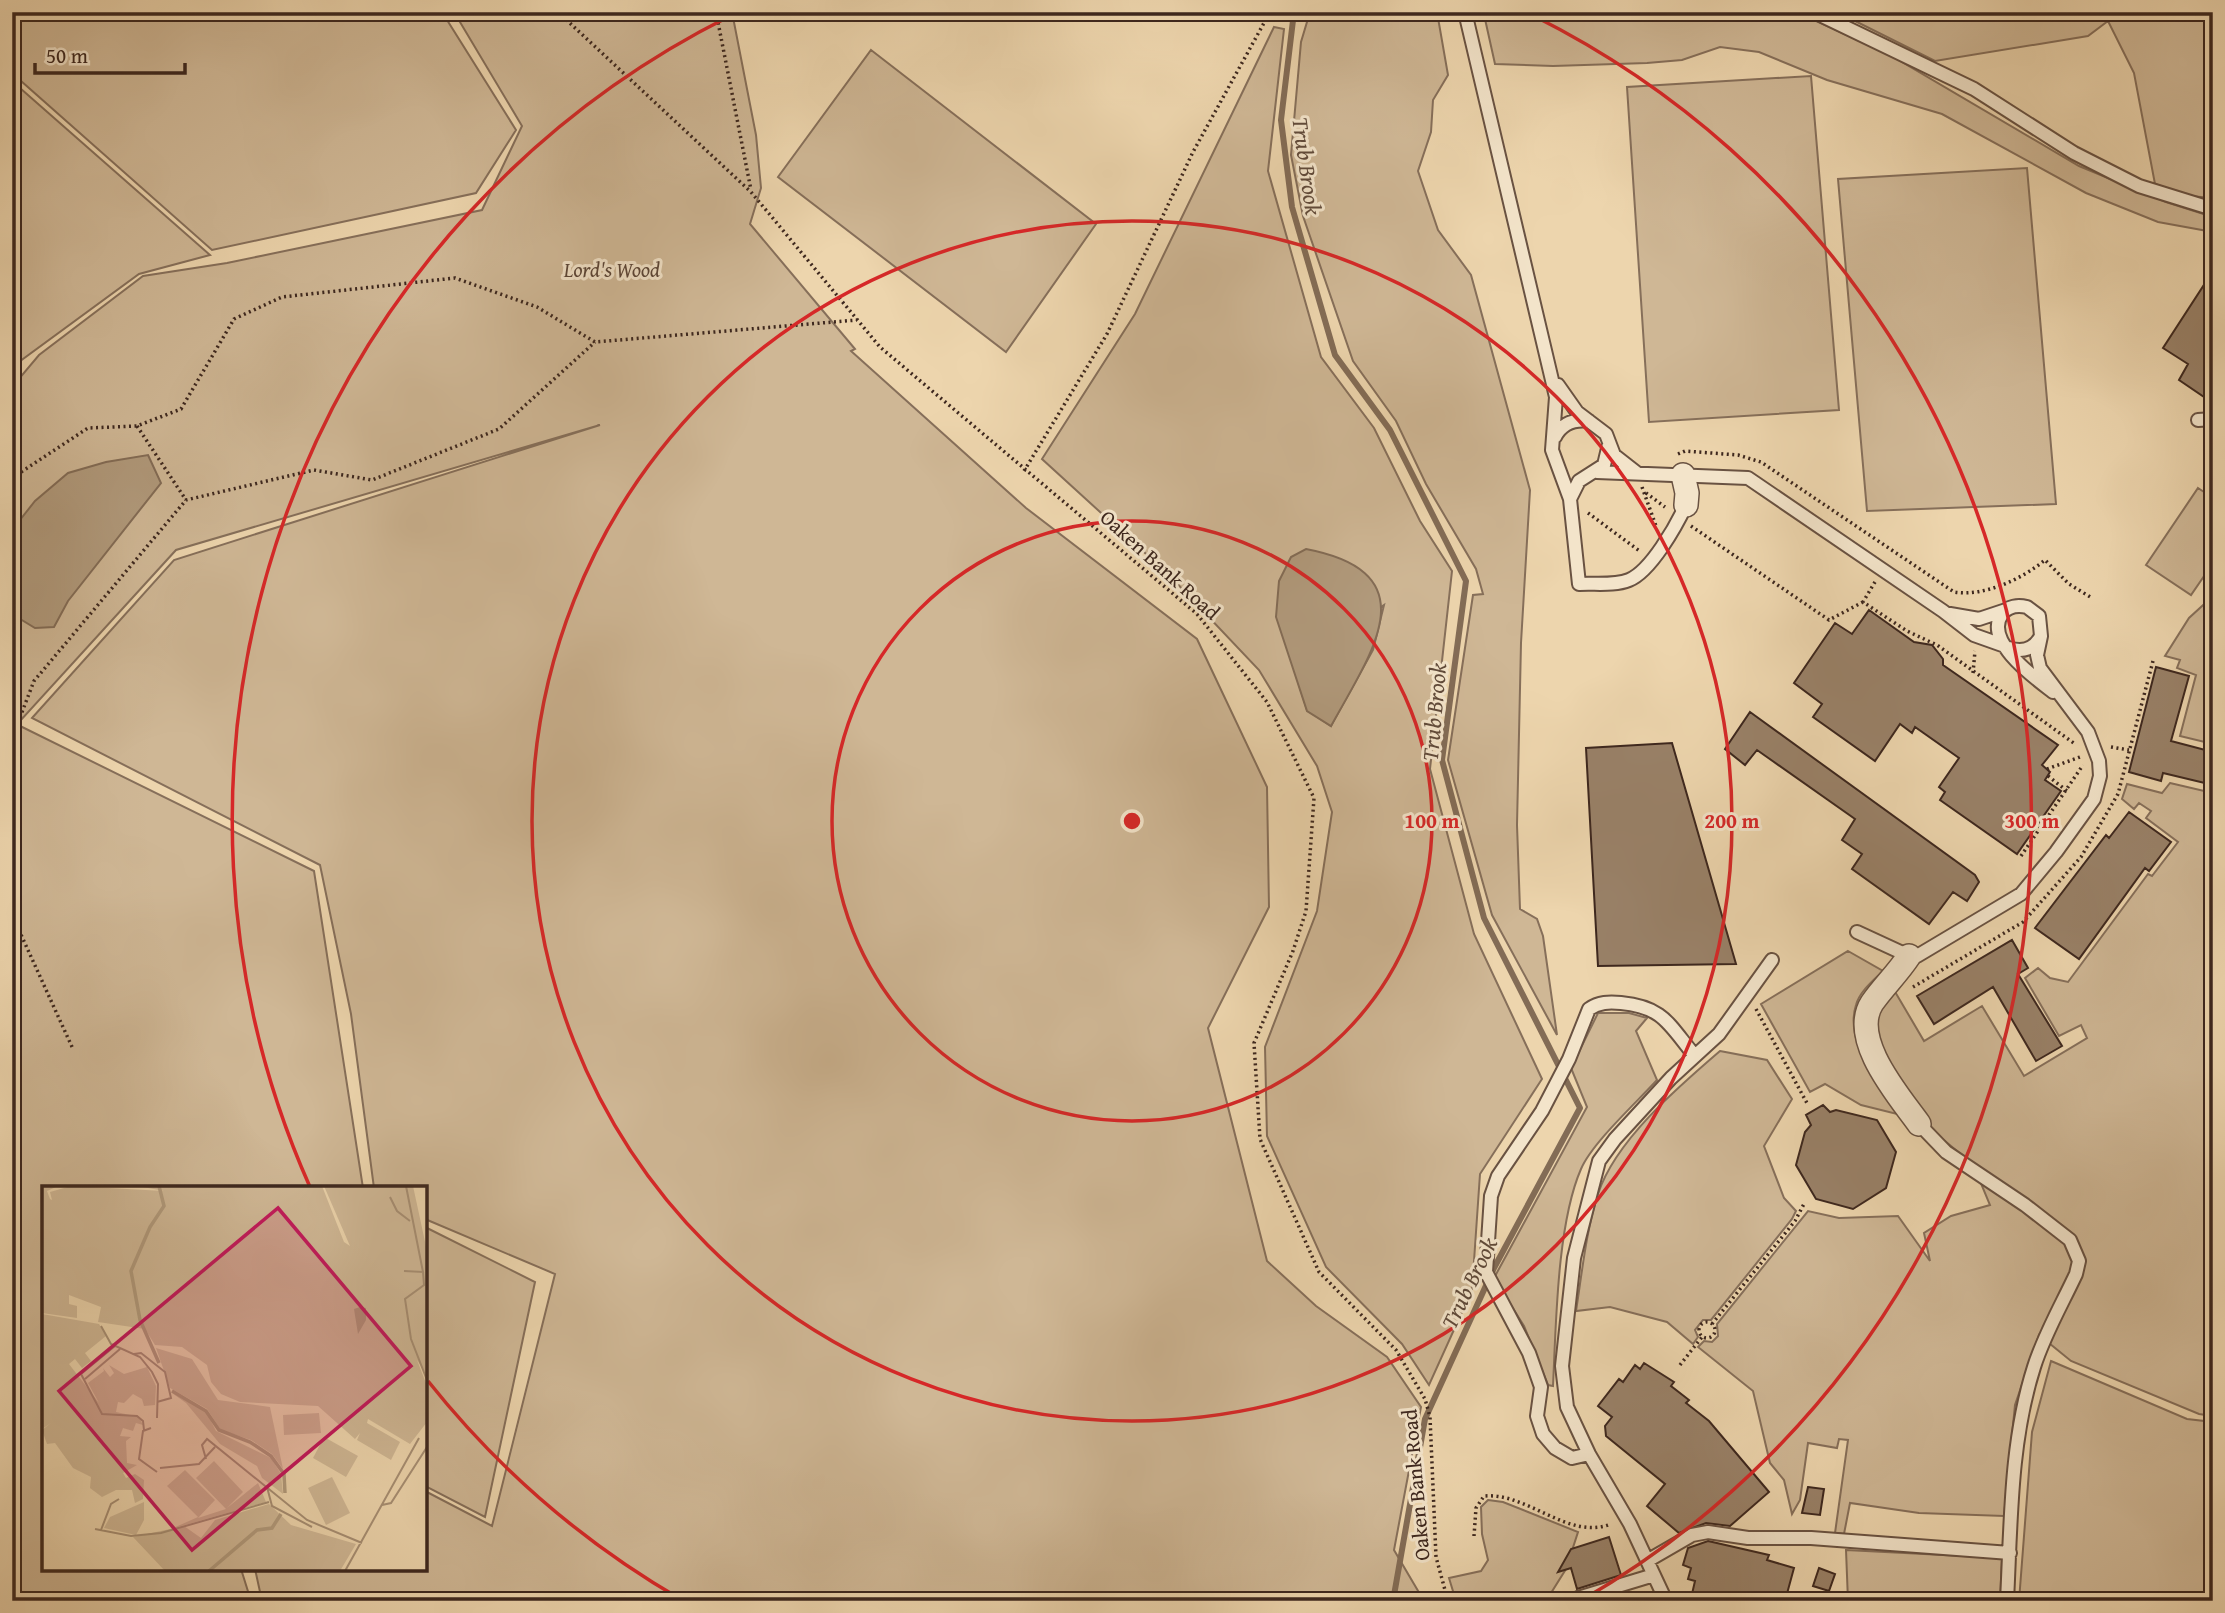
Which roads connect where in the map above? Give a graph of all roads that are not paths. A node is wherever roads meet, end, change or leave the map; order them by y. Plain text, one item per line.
1 (1465, 12) edge
2 (1814, 12) edge
3 (2213, 209) edge
4 (1548, 361) junction
5 (2213, 419) edge
6 (2198, 420) dead end
7 (1590, 421) junction
8 (1553, 440) junction
9 (1609, 444) junction
10 (1560, 468) junction
11 (1678, 468) junction
12 (1637, 474) junction
13 (1590, 475) junction
14 (1570, 499) junction
15 (1683, 512) joint
16 (2007, 609) junction
17 (1943, 611) junction
18 (2041, 636) junction
19 (2007, 647) junction
20 (2068, 704) junction
21 (1857, 932) dead end
22 (1909, 956) junction
23 (1772, 960) dead end
24 (1695, 1056) junction
25 (1919, 1124) joint
26 (1589, 1454) junction
27 (2010, 1553) junction
28 (1647, 1561) junction
29 (1654, 1575) junction
30 (1578, 1598) dead end
31 (1665, 1600) edge
32 (1686, 1601) edge
33 (2007, 1601) edge

1 - 4 lane
2 - 3 lane
4 - 7 lane
4 - 8 lane
5 - 6 lane
7 - 8 lane
7 - 9 lane
8 - 10 lane
9 - 12 lane
9 - 13 lane
10 - 13 lane
10 - 14 lane
11 - 12 lane
11 - 15 street
11 - 17 lane
12 - 13 lane
13 - 14 lane
14 - 15 lane
16 - 17 lane
16 - 18 lane
16 - 19 lane
17 - 19 lane
18 - 19 lane
18 - 20 lane
19 - 20 lane
20 - 22 lane
21 - 22 lane
22 - 25 street
23 - 24 lane
24 - 26 lane
24 - 26 lane
25 - 27 lane
26 - 28 lane
27 - 28 lane
27 - 33 lane
28 - 29 lane
29 - 30 lane
29 - 31 lane
31 - 32 lane

